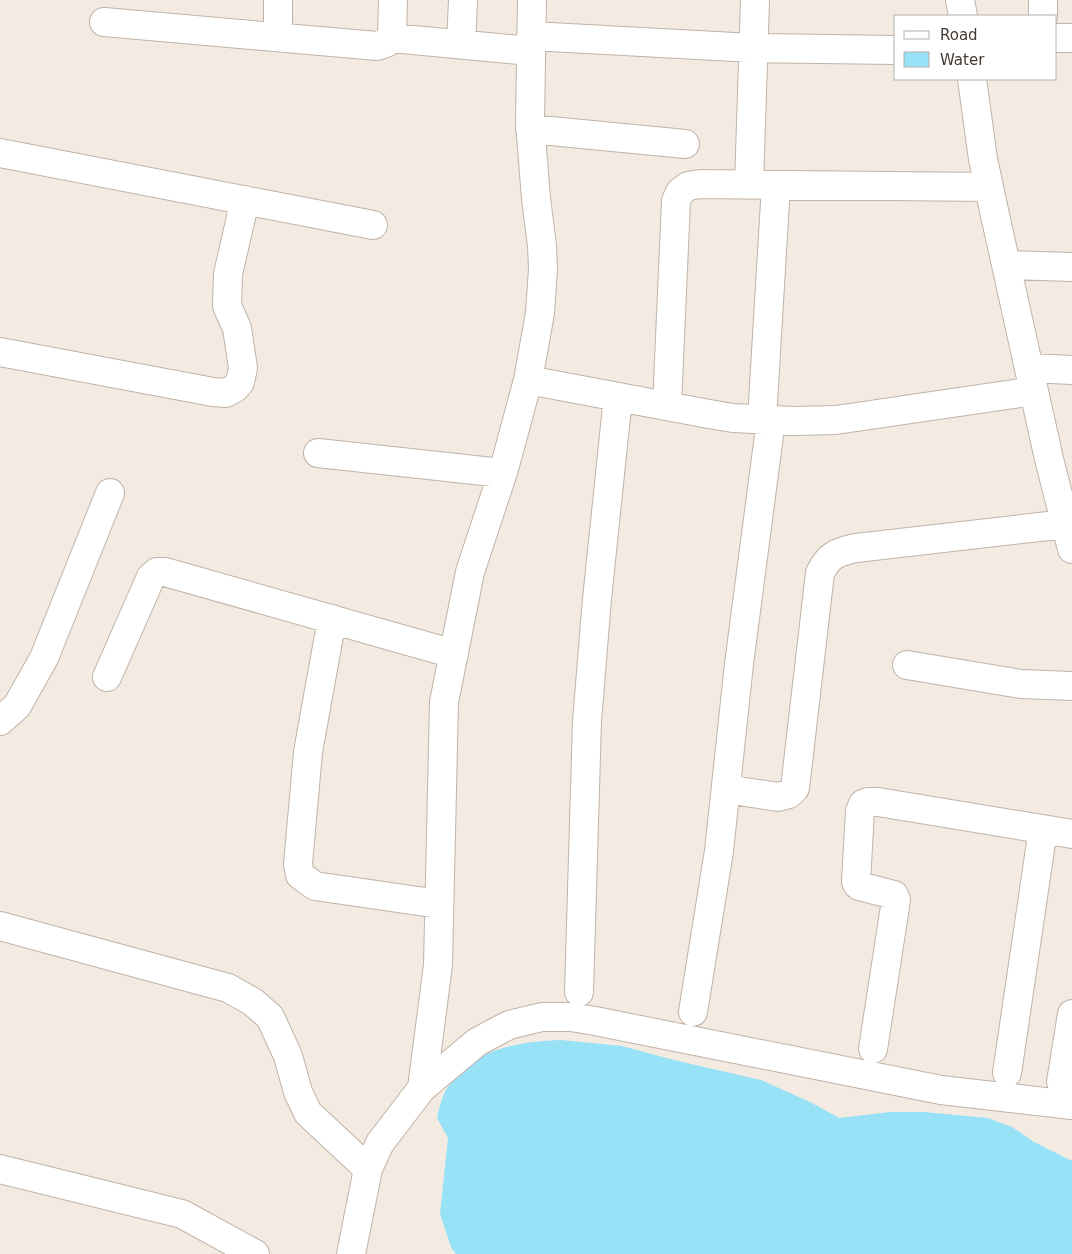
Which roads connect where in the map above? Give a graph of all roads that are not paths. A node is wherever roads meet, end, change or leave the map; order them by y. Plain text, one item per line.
1 (278, 0) edge
2 (393, 0) edge
3 (463, 0) edge
4 (532, 0) edge
5 (755, 0) edge
6 (960, 0) edge
7 (1043, 0) edge
8 (963, 15) edge
9 (1043, 15) edge
10 (104, 22) dead end
11 (278, 37) junction
12 (392, 38) junction
13 (1057, 38) edge
14 (1072, 38) edge
15 (461, 44) junction
16 (530, 44) junction
17 (753, 48) junction
18 (894, 50) edge
19 (972, 80) edge
20 (530, 129) junction
21 (686, 144) dead end
22 (0, 153) edge
23 (749, 184) junction
24 (776, 185) junction
25 (989, 187) junction
26 (245, 200) junction
27 (373, 225) dead end
28 (1006, 265) junction
29 (1072, 268) edge
30 (0, 352) edge
31 (1072, 370) edge
32 (528, 380) junction
33 (1031, 380) junction
34 (618, 397) junction
35 (667, 406) junction
36 (766, 420) junction
37 (318, 453) dead end
38 (502, 473) junction
39 (110, 493) dead end
40 (1069, 537) edge
41 (332, 620) junction
42 (454, 654) junction
43 (907, 665) dead end
44 (107, 678) dead end
45 (1072, 686) edge
46 (0, 720) edge
47 (726, 789) junction
48 (1043, 829) junction
49 (1072, 834) edge
50 (439, 904) junction
51 (0, 926) edge
52 (579, 992) dead end
53 (692, 1012) dead end
54 (1072, 1014) edge
55 (873, 1049) dead end
56 (1007, 1073) dead end
57 (422, 1088) junction
58 (1067, 1094) edge
59 (0, 1169) edge
60 (368, 1169) junction
61 (255, 1254) edge
62 (351, 1254) edge

1 - 11 street
2 - 12 street
3 - 15 street
4 - 16 street
5 - 17 street
6 - 8 street
7 - 9 street
10 - 11 street
11 - 12 street
12 - 15 street
13 - 14 street
15 - 16 street
16 - 17 street
16 - 20 street
17 - 18 street
17 - 23 street
19 - 25 street
20 - 21 street
20 - 32 street
22 - 26 street
23 - 24 street
23 - 35 street
24 - 25 street
24 - 36 street
25 - 28 street
26 - 27 street
26 - 30 street
28 - 29 street
28 - 33 street
31 - 33 street
32 - 34 street
32 - 38 street
33 - 36 street
33 - 40 street
34 - 35 street
34 - 52 street
35 - 36 street
36 - 47 street
37 - 38 street
38 - 42 street
39 - 46 street
40 - 47 street
41 - 42 street
41 - 44 street
41 - 50 street
42 - 50 street
43 - 45 street
47 - 53 street
48 - 49 street
48 - 55 street
48 - 56 street
50 - 57 street
51 - 60 street
54 - 58 street
57 - 58 street
57 - 60 street
59 - 61 street
60 - 62 street

